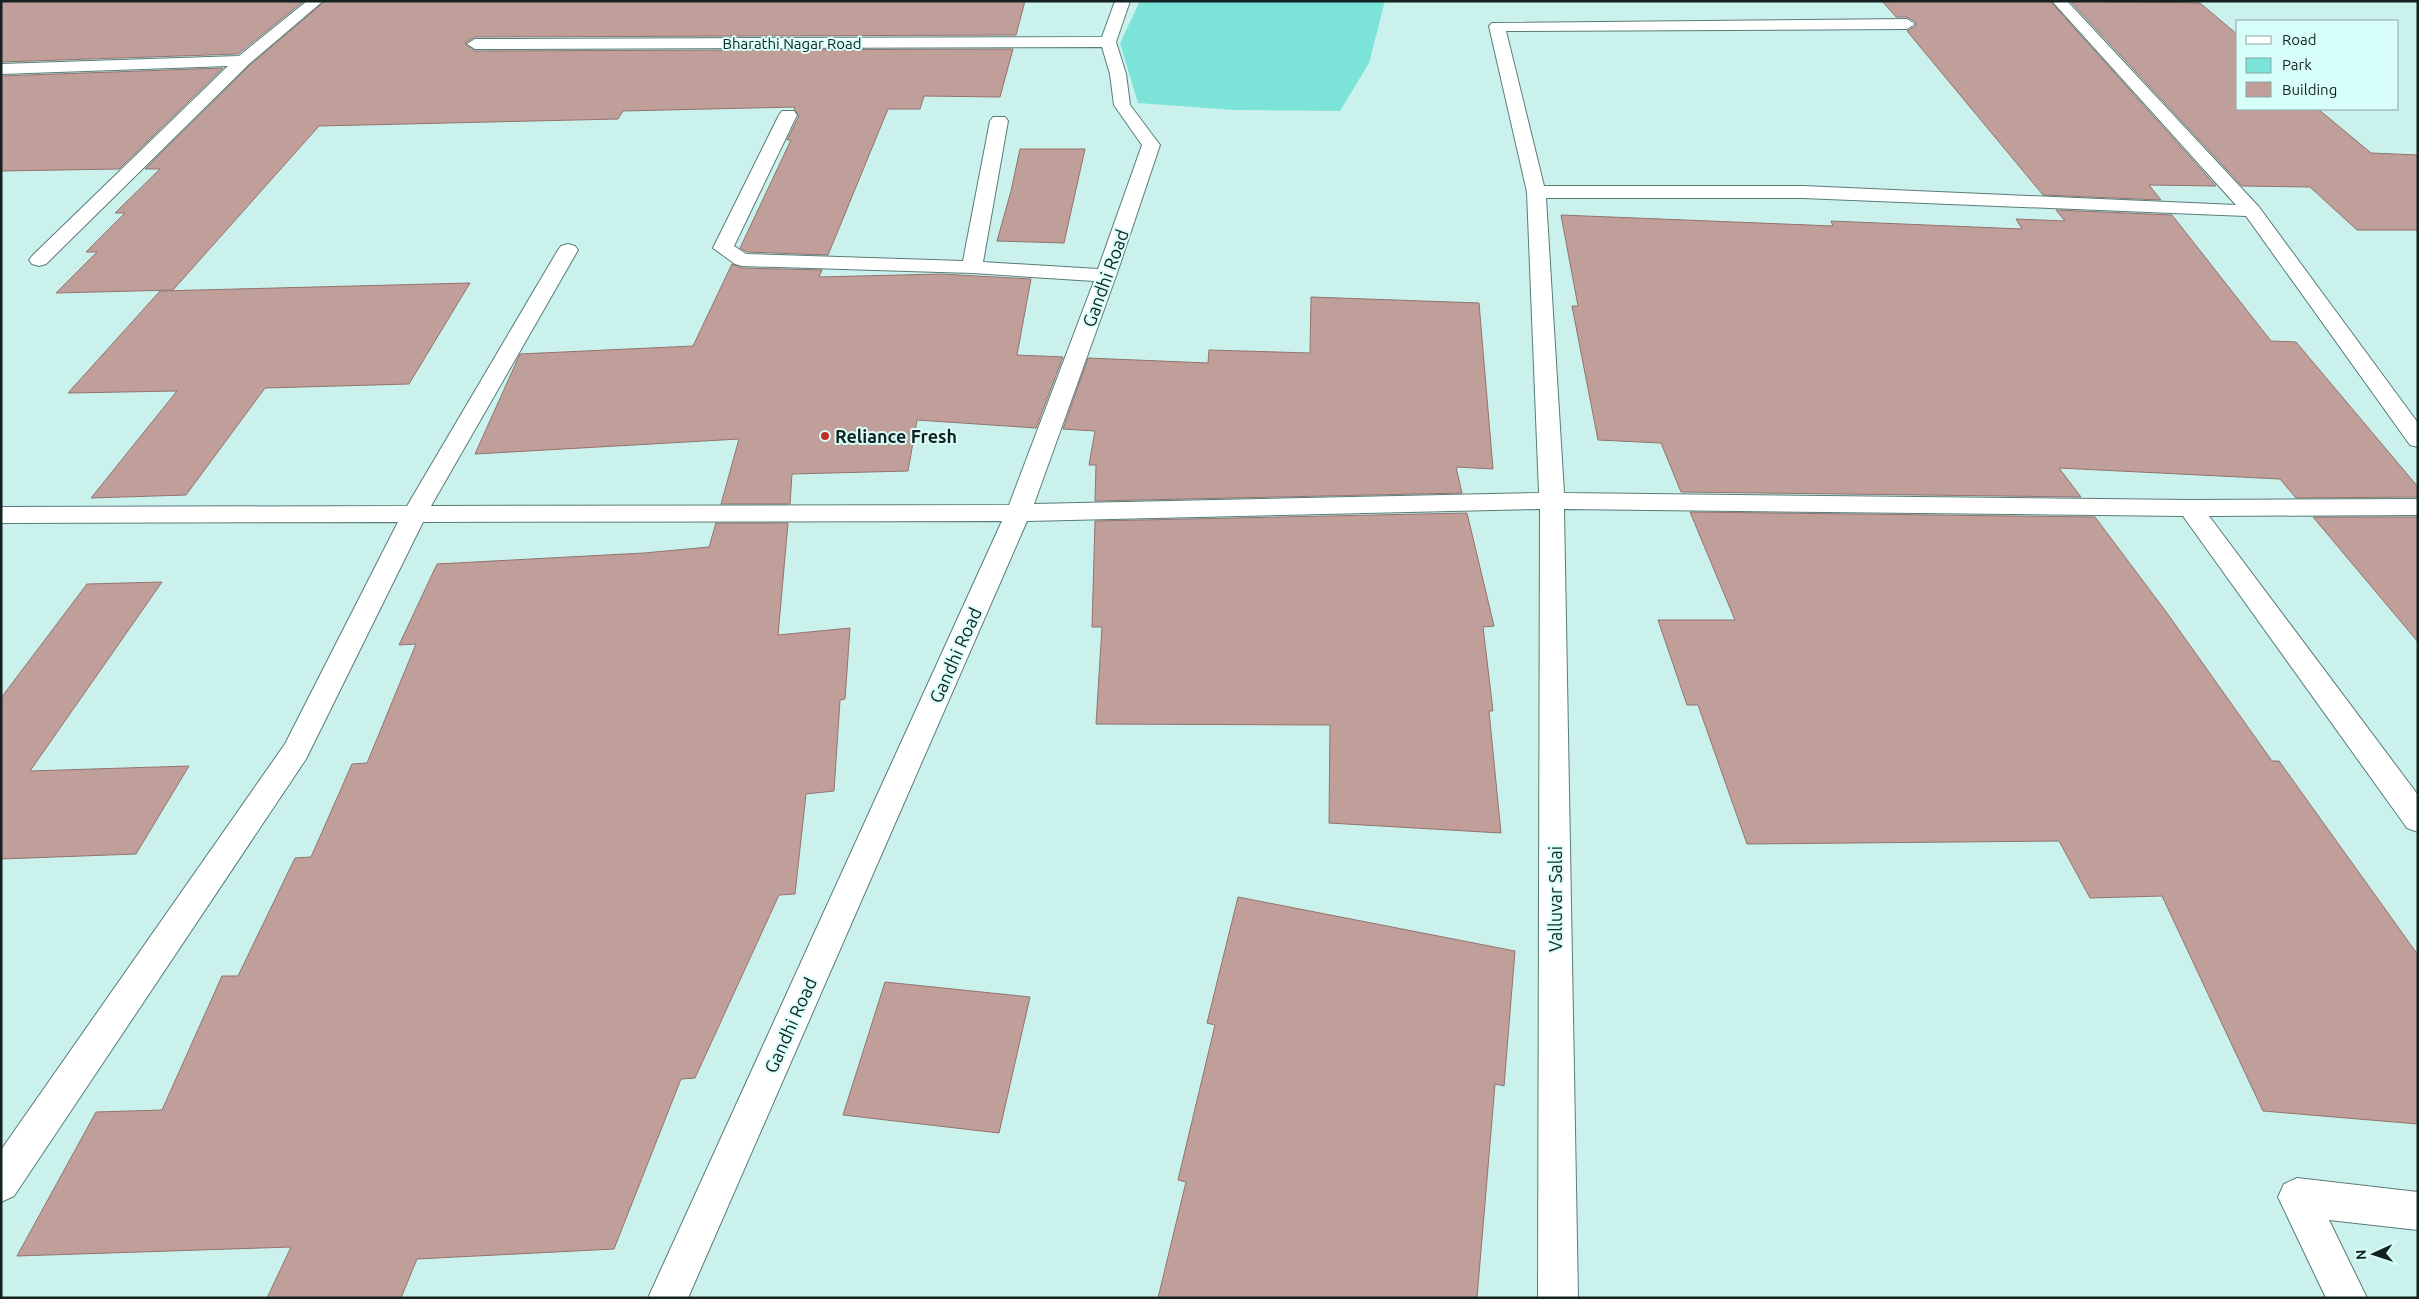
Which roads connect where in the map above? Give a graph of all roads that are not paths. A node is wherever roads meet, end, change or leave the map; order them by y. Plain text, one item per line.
1 (316, 1) edge
2 (1123, 1) edge
3 (2058, 1) edge
4 (1907, 24) dead end
5 (1108, 42) junction
6 (475, 44) dead end
7 (243, 61) junction
8 (1, 69) edge
9 (788, 115) dead end
10 (999, 121) dead end
11 (1536, 192) junction
12 (2252, 211) junction
13 (568, 250) dead end
14 (39, 260) dead end
15 (972, 267) junction
16 (1106, 276) junction
17 (2418, 440) edge
18 (1552, 501) junction
19 (2418, 507) edge
20 (2190, 508) junction
21 (415, 513) junction
22 (1018, 513) junction
23 (1, 515) edge
24 (2418, 818) edge
25 (1, 1183) edge
26 (2418, 1211) edge
27 (668, 1298) edge
28 (1558, 1298) edge
29 (2347, 1298) edge

1 - 7 street
2 - 5 street
3 - 12 street
4 - 11 street, Valluvar Salai
5 - 6 street, Bharathi Nagar Road
5 - 16 street, Gandhi Road
7 - 8 street
7 - 14 street
9 - 15 street
10 - 15 street
11 - 12 street
11 - 18 street, Valluvar Salai
12 - 17 street
13 - 21 street
15 - 16 street
16 - 22 street, Gandhi Road
18 - 20 street
18 - 22 street
18 - 28 street, Valluvar Salai
19 - 20 street
20 - 24 street
21 - 22 street
21 - 23 street
21 - 25 street
22 - 27 street, Gandhi Road
26 - 29 street

